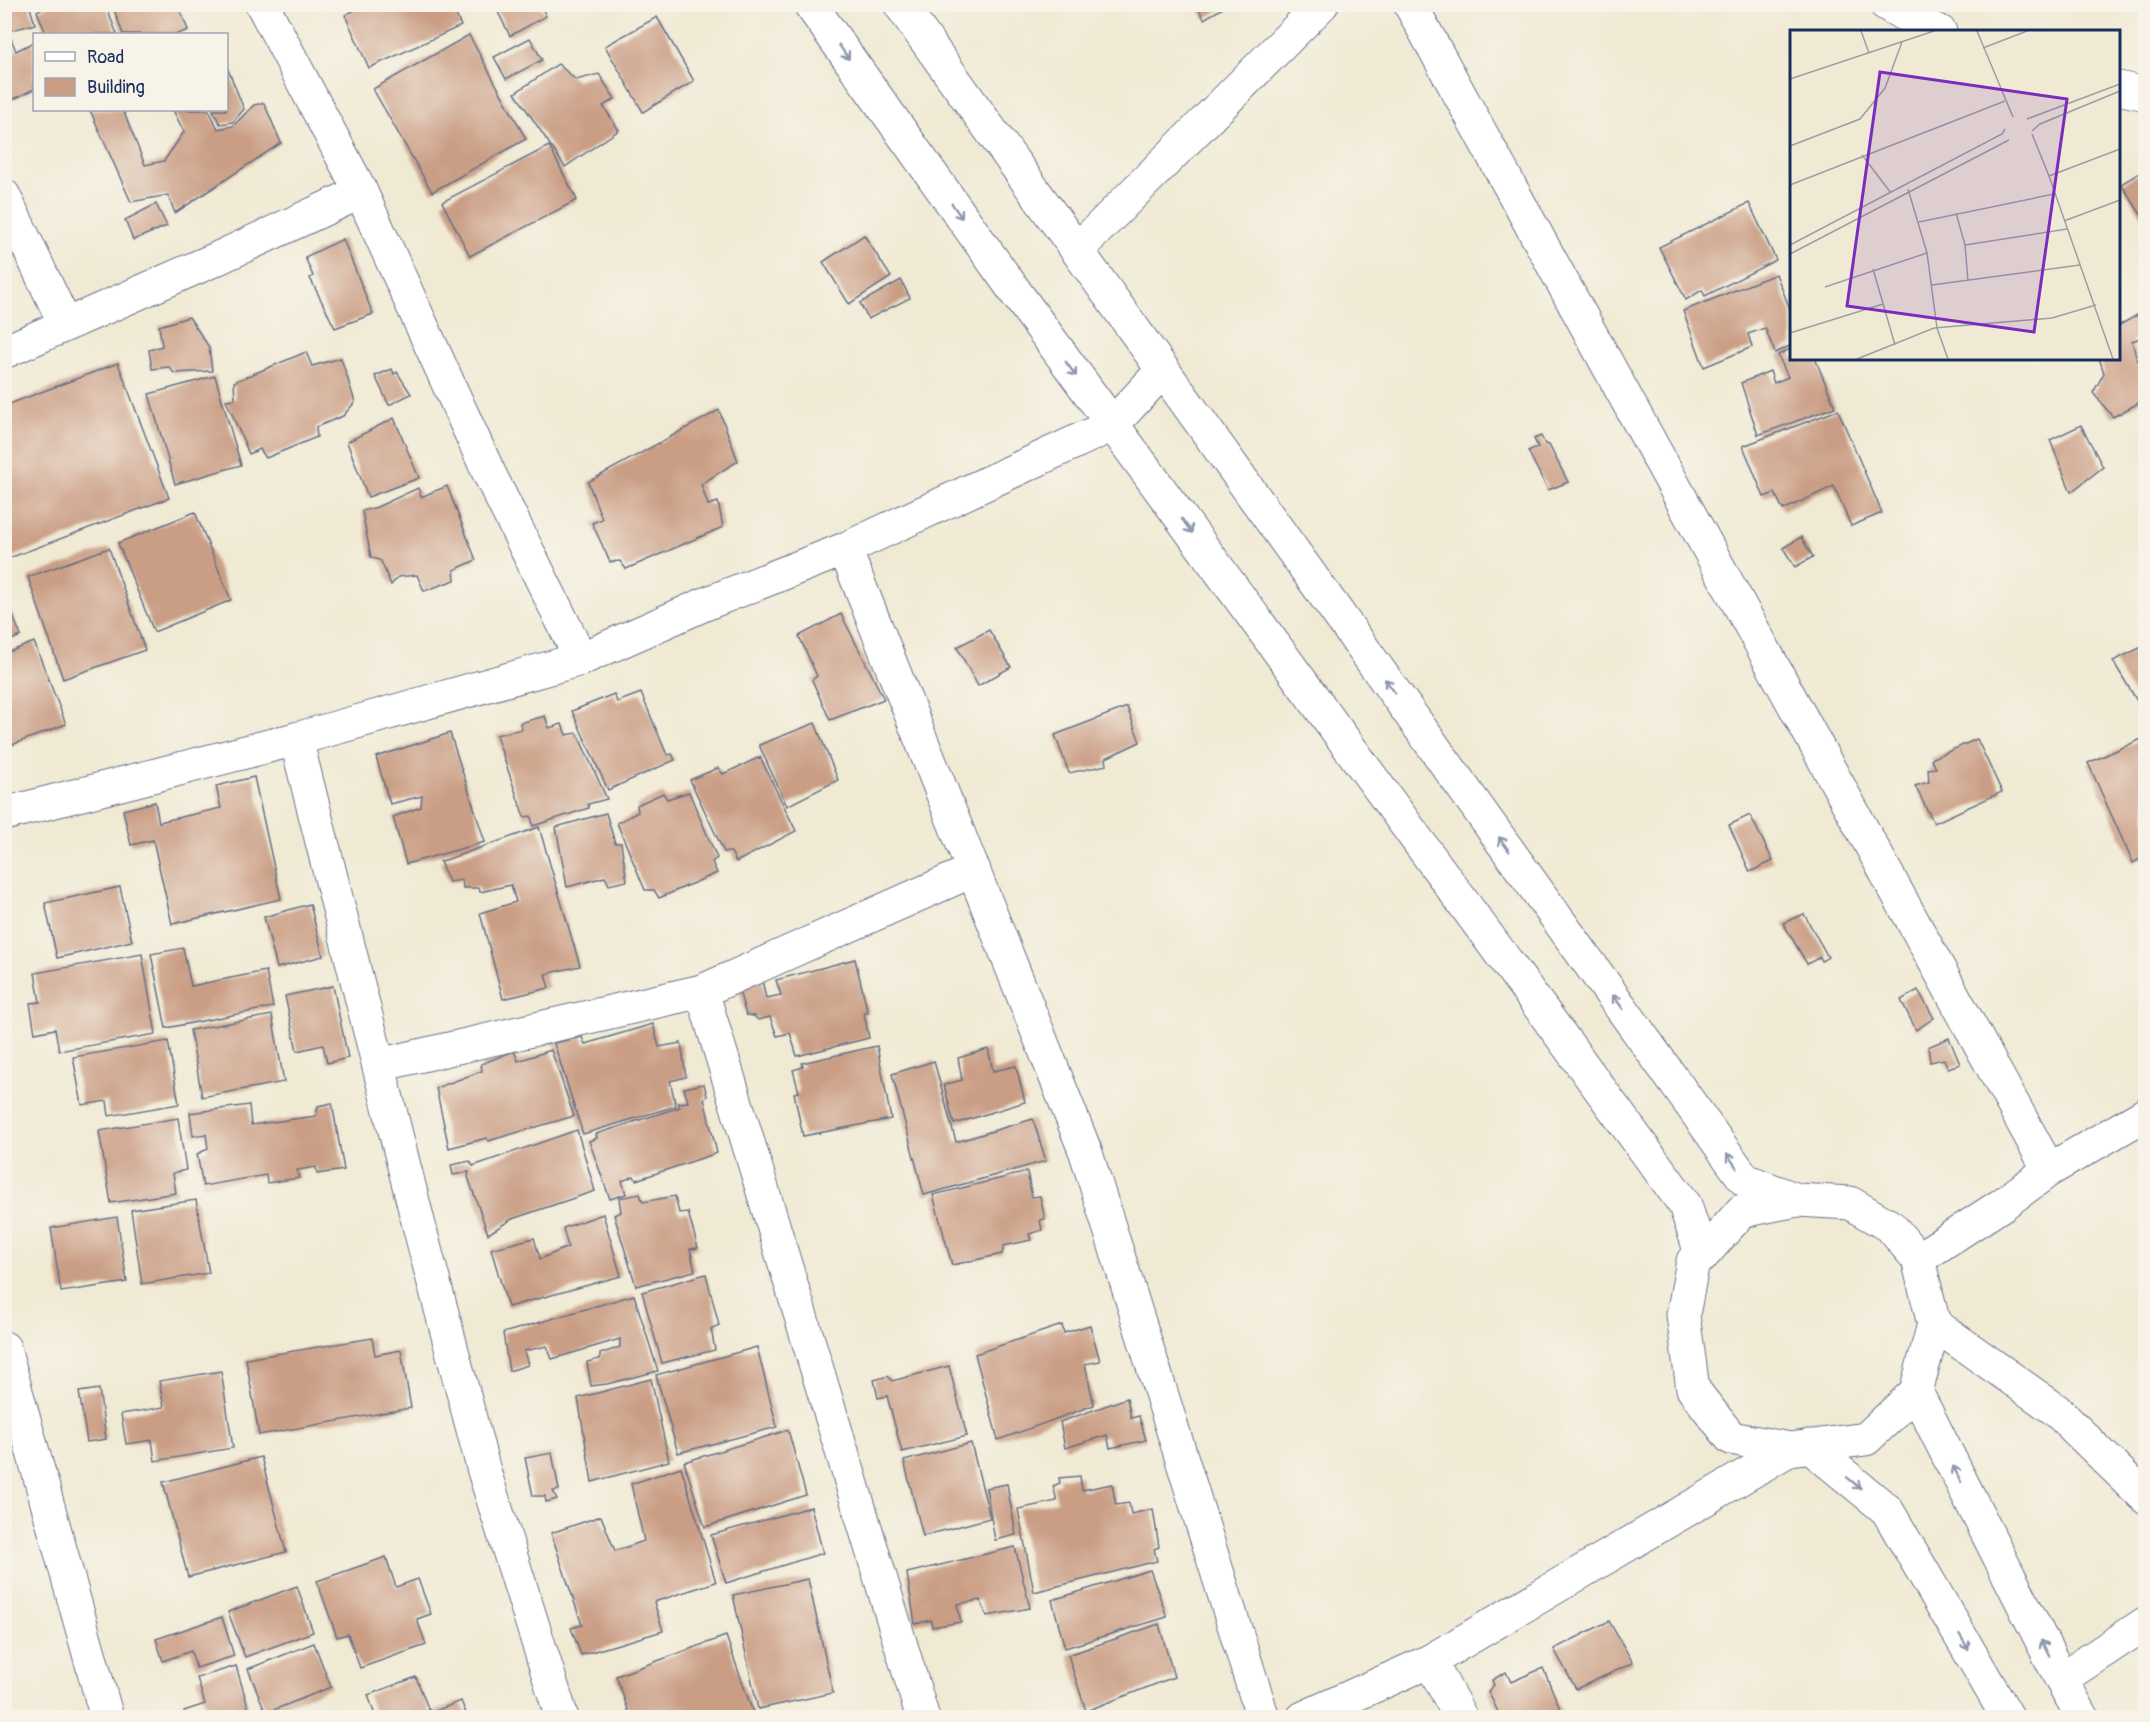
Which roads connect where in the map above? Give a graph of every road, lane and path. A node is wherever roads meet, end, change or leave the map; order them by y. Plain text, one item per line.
1 (262, 4) edge
2 (810, 4) edge
3 (900, 4) edge
4 (1322, 4) edge
5 (1410, 4) edge
6 (1886, 4) edge
7 (1936, 30) edge
8 (2120, 88) edge
9 (2145, 94) edge
10 (362, 192) junction
11 (4, 196) edge
12 (1077, 250) junction
13 (65, 324) junction
14 (4, 352) edge
15 (1163, 370) junction
16 (1112, 425) junction
17 (845, 549) junction
18 (581, 659) junction
19 (297, 739) junction
20 (4, 814) edge
21 (974, 870) junction
22 (702, 991) junction
23 (379, 1065) junction
24 (2145, 1114) edge
25 (2049, 1170) junction
26 (1797, 1200) junction
27 (1702, 1256) junction
28 (1918, 1259) junction
29 (1934, 1324) junction
30 (4, 1348) edge
31 (1916, 1392) junction
32 (1800, 1448) junction
33 (2145, 1498) edge
34 (2145, 1623) edge
35 (1430, 1661) junction
36 (2061, 1679) junction
37 (107, 1718) edge
38 (562, 1718) edge
39 (923, 1718) edge
40 (1263, 1718) edge
41 (1303, 1718) edge
42 (1461, 1718) edge
43 (2008, 1718) edge
44 (2083, 1718) edge

1 - 10 street
2 -> 16 street
3 - 12 street
4 - 12 street
5 - 25 street
6 - 7 street
8 - 9 street
10 - 13 street
10 - 18 street
11 - 13 street
12 - 15 street
13 - 14 street
15 - 16 street
26 -> 15 street
16 - 17 street
16 -> 27 street
17 - 18 street
17 - 21 street
18 - 19 street
19 - 20 street
19 - 23 street
21 - 22 street
21 - 40 street
22 - 23 street
22 - 39 street
23 - 38 street
24 - 25 street
25 - 28 street
26 - 27 street
26 - 28 street
27 - 32 street
28 - 29 street
29 - 31 street
29 - 33 street
30 - 37 street
31 - 32 street
36 -> 31 street
32 - 35 street
32 -> 43 street
34 - 36 street
35 - 41 street
35 - 42 street
36 - 44 street

